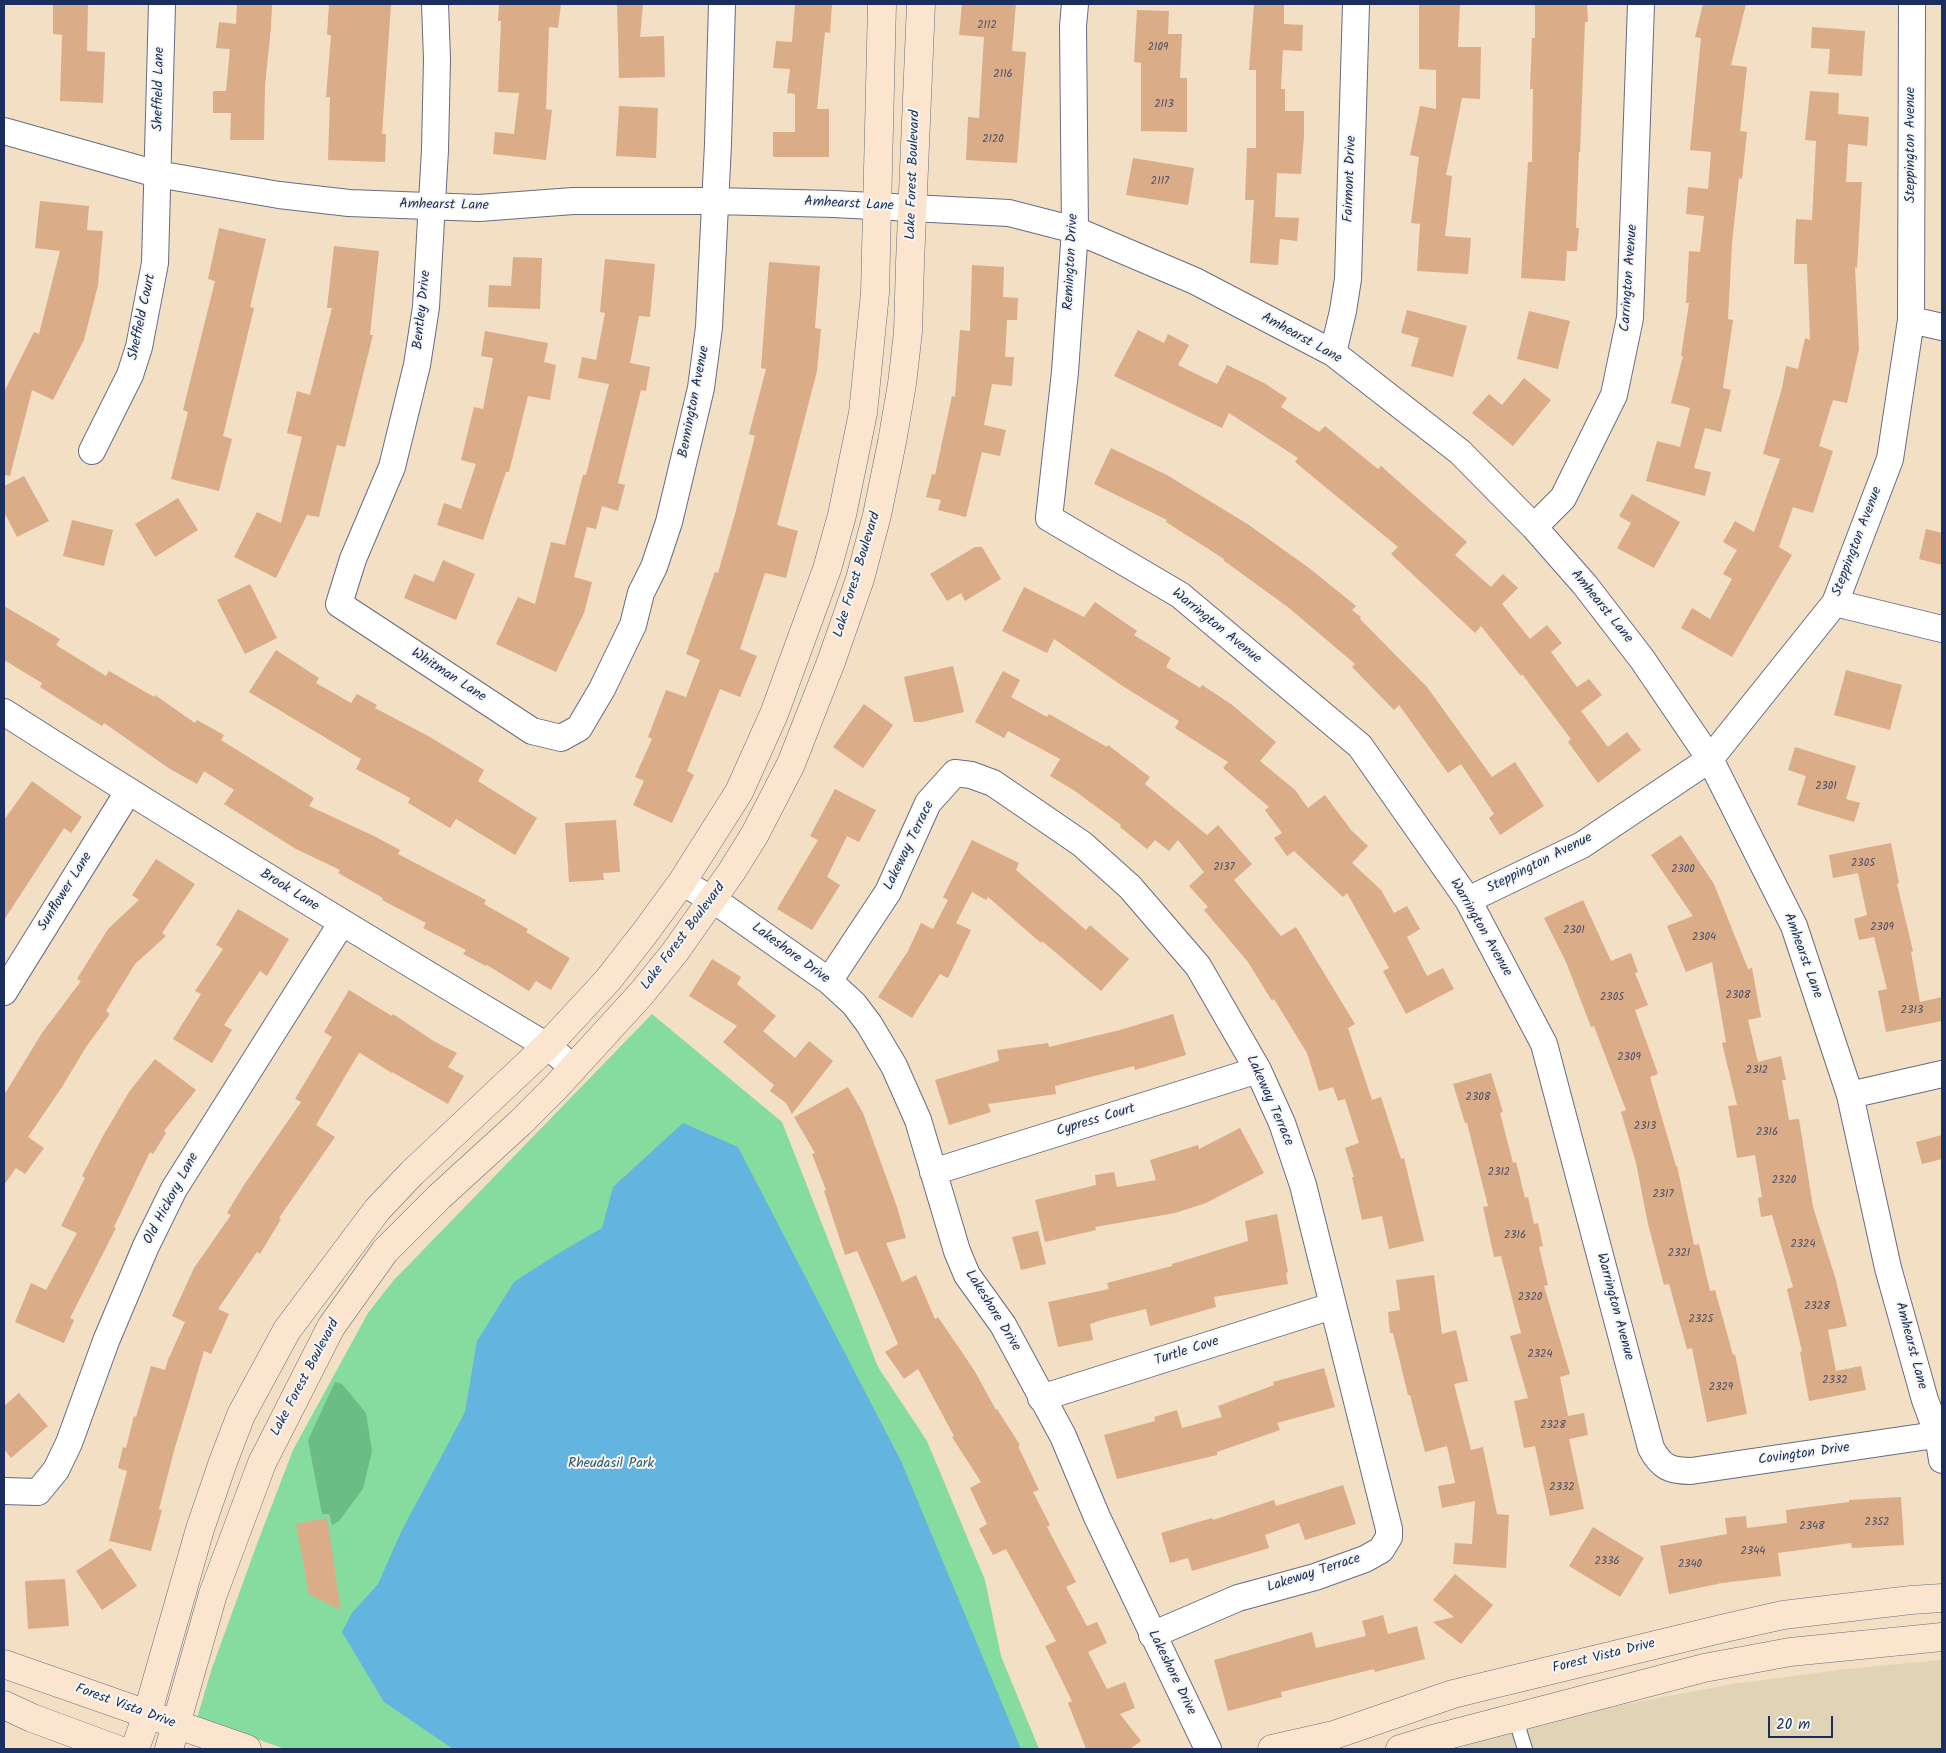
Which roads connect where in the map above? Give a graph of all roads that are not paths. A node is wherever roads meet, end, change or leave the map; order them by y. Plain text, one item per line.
1 (162, 4) edge
2 (435, 4) edge
3 (722, 4) edge
4 (882, 4) edge
5 (921, 4) edge
6 (1075, 4) edge
7 (1356, 4) edge
8 (1641, 4) edge
9 (1912, 4) edge
10 (4, 131) edge
11 (158, 174) junction
12 (715, 201) junction
13 (432, 206) junction
14 (877, 206) junction
15 (912, 208) junction
16 (1075, 230) junction
17 (1911, 320) junction
18 (1942, 327) edge
19 (1333, 354) junction
20 (92, 451) dead end
21 (1048, 518) joint
22 (1534, 527) junction
23 (1835, 603) junction
24 (339, 604) joint
25 (1942, 629) edge
26 (4, 712) edge
27 (561, 738) joint
28 (1710, 759) junction
29 (128, 792) junction
30 (682, 882) junction
31 (712, 900) junction
32 (1468, 900) junction
33 (341, 924) junction
34 (829, 981) junction
35 (4, 992) edge
36 (547, 1046) junction
37 (574, 1068) junction
38 (1258, 1070) junction
39 (1942, 1074) edge
40 (1850, 1095) junction
41 (933, 1172) junction
42 (1332, 1306) junction
43 (1041, 1398) junction
44 (1941, 1443) edge
45 (1666, 1467) joint
46 (4, 1491) edge
47 (1942, 1598) edge
48 (1152, 1635) junction
49 (1942, 1637) edge
50 (4, 1664) edge
51 (1505, 1681) junction
52 (4, 1705) edge
53 (147, 1715) junction
54 (1514, 1717) junction
55 (172, 1738) edge
56 (116, 1749) edge
57 (135, 1749) edge
58 (247, 1749) edge
59 (1208, 1749) edge
60 (1272, 1749) edge
61 (1400, 1749) edge
62 (1525, 1749) edge

1 - 11 street, Sheffield Lane
2 - 13 street, Bentley Drive
3 - 12 street, Bennington Avenue
4 - 14 street
5 - 15 street, Lake Forest Boulevard
6 - 16 street, Remington Drive
7 - 19 street, Fairmont Drive
8 - 22 street, Carrington Avenue
9 - 17 street, Steppington Avenue
10 - 11 street, Amhearst Lane
11 - 13 street, Amhearst Lane
11 - 20 street, Sheffield Court
12 - 13 street, Amhearst Lane
12 - 14 street, Amhearst Lane
12 - 27 street, Bennington Avenue
13 - 24 street, Bentley Drive
14 - 15 street, Amhearst Lane
14 - 30 street
15 - 16 street, Amhearst Lane
15 - 31 street, Lake Forest Boulevard
16 - 19 street, Amhearst Lane
16 - 21 street, Remington Drive
17 - 18 street
17 - 23 street, Steppington Avenue
19 - 22 street, Amhearst Lane
21 - 32 street, Warrington Avenue
22 - 28 street, Amhearst Lane
23 - 25 street
23 - 28 street, Steppington Avenue
24 - 27 street, Whitman Lane
26 - 29 street, Brook Lane
28 - 32 street, Steppington Avenue
28 - 40 street, Amhearst Lane
29 - 33 street, Brook Lane
29 - 35 street, Sunflower Lane
30 - 31 street, Lakeshore Drive
30 - 36 street
31 - 34 street, Lakeshore Drive
31 - 37 street, Lake Forest Boulevard
32 - 45 street, Warrington Avenue
33 - 36 street, Brook Lane
33 - 46 street, Old Hickory Lane
34 - 38 street, Lakeway Terrace
34 - 41 street, Lakeshore Drive
36 - 37 street, Brook Lane
36 - 53 street
37 - 55 street, Lake Forest Boulevard
38 - 41 street, Cypress Court
38 - 42 street, Lakeway Terrace
39 - 40 street
40 - 44 street, Amhearst Lane
41 - 43 street, Lakeshore Drive
42 - 43 street, Turtle Cove
42 - 48 street, Lakeway Terrace
43 - 48 street, Lakeshore Drive
44 - 45 street, Covington Drive
47 - 51 street, Forest Vista Drive
48 - 59 street, Lakeshore Drive
49 - 54 street
50 - 53 street, Forest Vista Drive
51 - 54 street
51 - 60 street, Forest Vista Drive
52 - 56 street
53 - 55 street, Forest Vista Drive
53 - 57 street
54 - 61 street
54 - 62 lane
55 - 58 street, Forest Vista Drive

